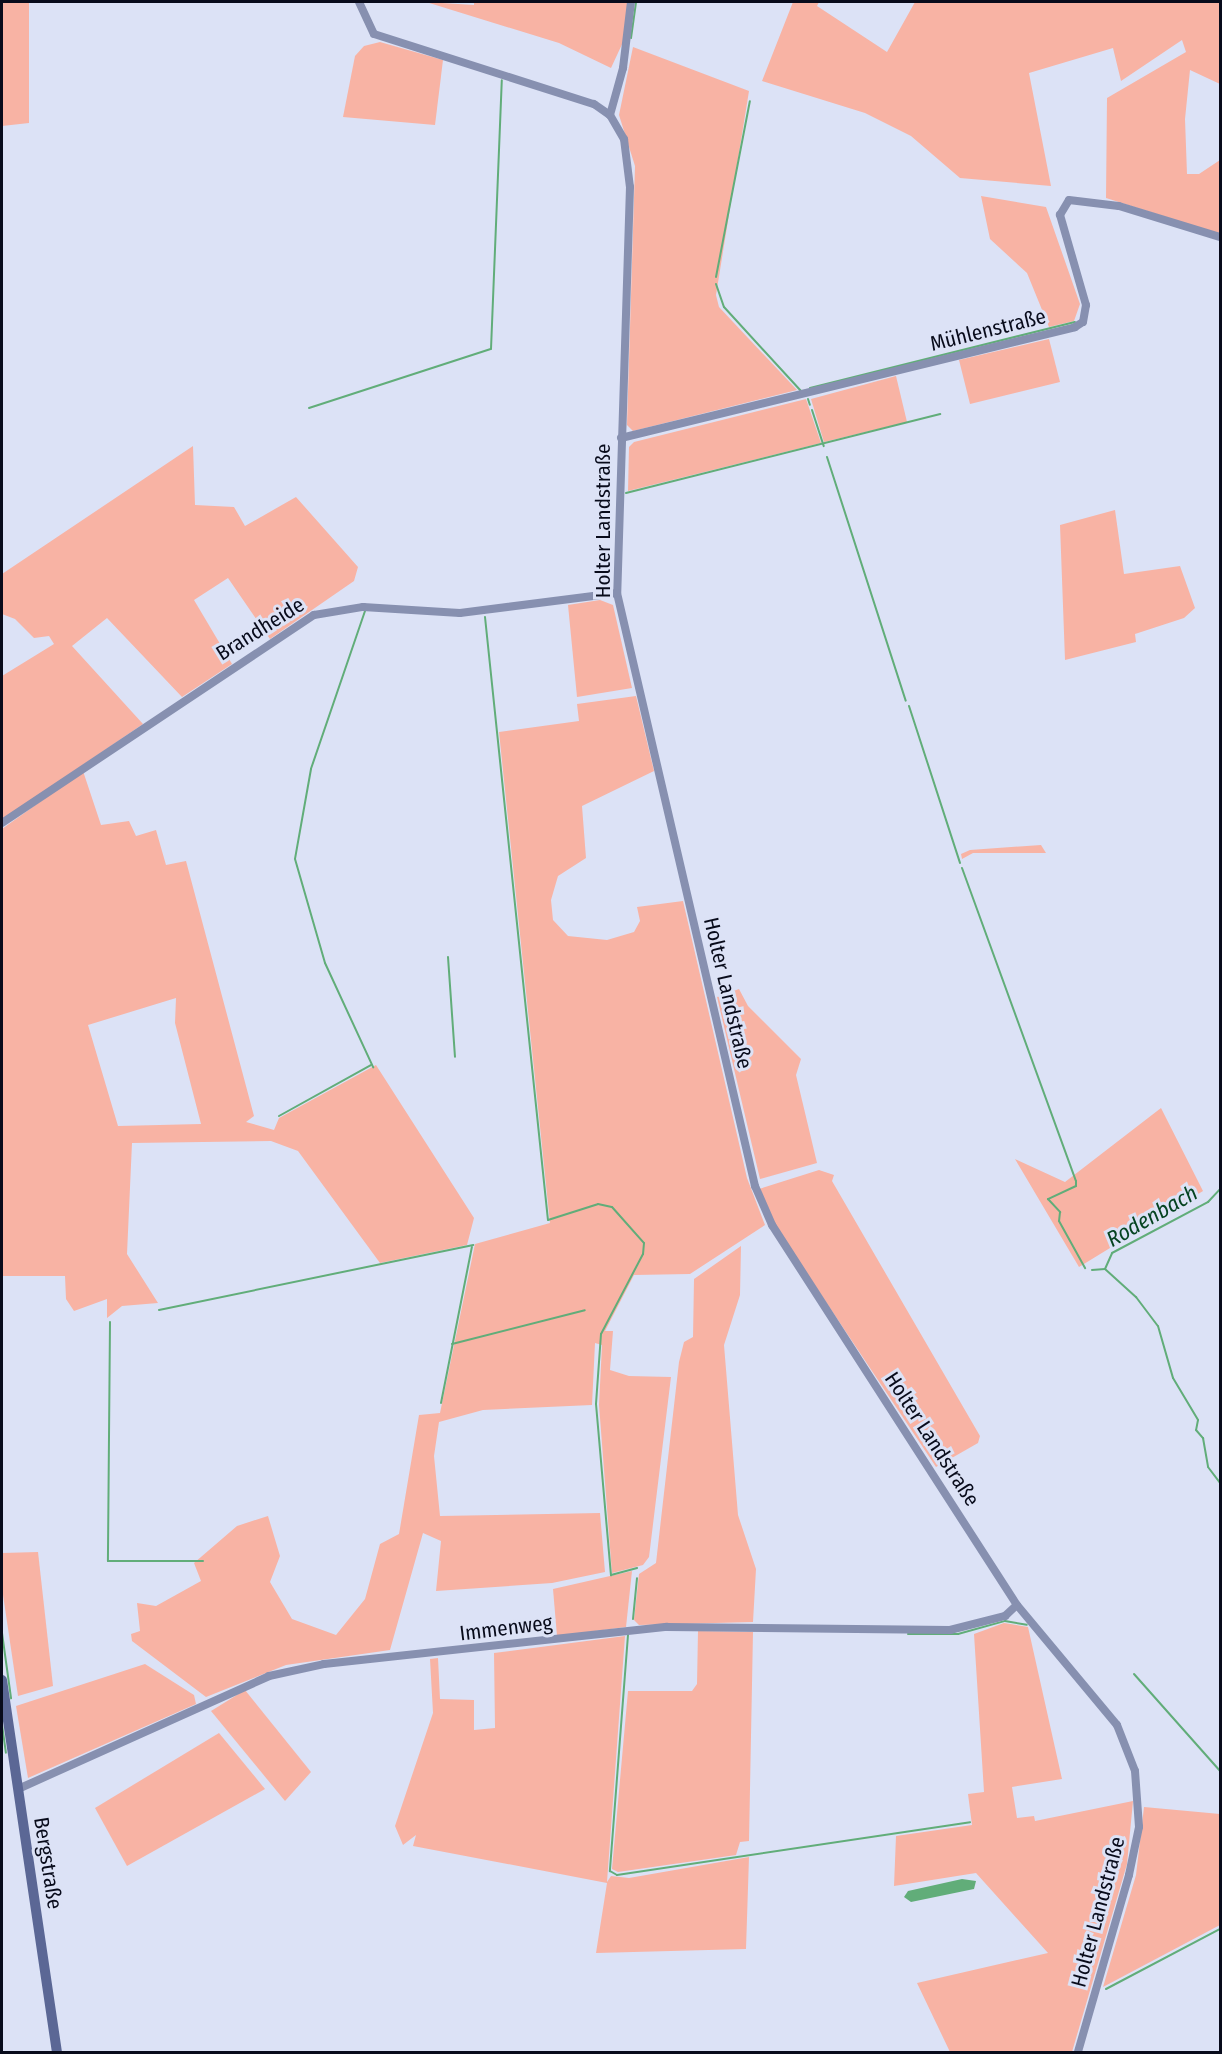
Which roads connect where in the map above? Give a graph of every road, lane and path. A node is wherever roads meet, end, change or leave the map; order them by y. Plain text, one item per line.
1 (359, 2) edge
2 (631, 2) edge
3 (610, 115) junction
4 (1221, 237) edge
5 (621, 438) junction
6 (617, 593) junction
7 (2, 823) edge
8 (1017, 1605) junction
9 (2, 1680) edge
10 (18, 1789) junction
11 (57, 2052) edge
12 (1078, 2052) edge

1 - 3 street
2 - 3 street
3 - 5 street, Holter Landstraße
4 - 5 street, Mühlenstraße
5 - 6 street, Holter Landstraße
6 - 7 street, Brandheide
6 - 8 street, Holter Landstraße
8 - 10 street, Immenweg
8 - 12 street, Holter Landstraße
9 - 10 street, Bergstraße
10 - 11 street, Bergstraße

